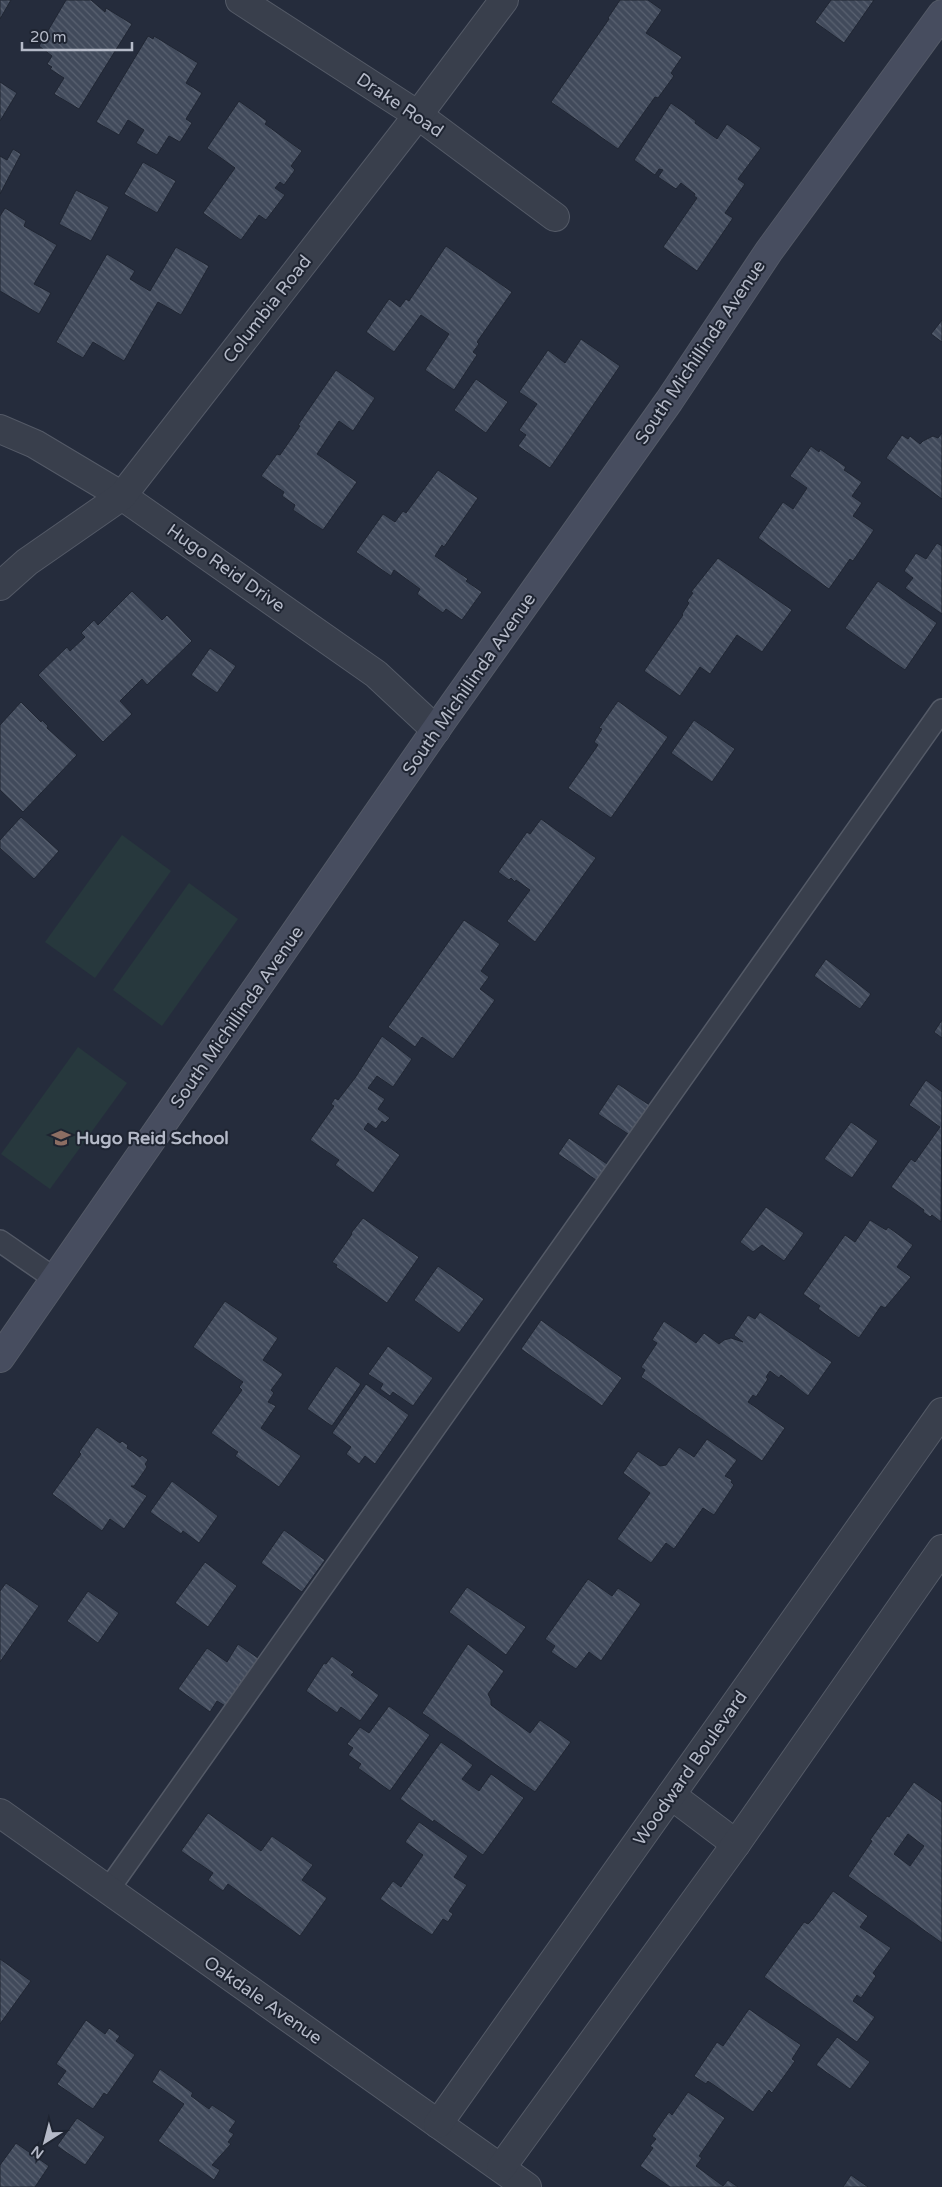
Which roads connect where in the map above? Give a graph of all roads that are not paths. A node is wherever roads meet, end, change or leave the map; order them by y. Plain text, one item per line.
1 (240, 0) edge
2 (504, 0) edge
3 (942, 14) edge
4 (418, 115) junction
5 (555, 217) dead end
6 (0, 429) edge
7 (122, 496) junction
8 (0, 586) edge
9 (942, 710) edge
10 (436, 730) junction
11 (0, 1241) edge
12 (55, 1279) junction
13 (0, 1358) edge
14 (942, 1412) edge
15 (942, 1549) edge
16 (671, 1795) junction
17 (0, 1813) edge
18 (736, 1844) junction
19 (108, 1890) junction
20 (438, 2124) junction
21 (501, 2168) junction
22 (527, 2187) edge

1 - 4 street, Drake Road
2 - 4 street, Columbia Road
3 - 10 main road, South Michillinda Avenue
4 - 5 street, Drake Road
4 - 7 street, Columbia Road
6 - 7 street, Hugo Reid Drive
7 - 8 street, Columbia Road
7 - 10 street, Hugo Reid Drive
9 - 19 lane
10 - 12 main road, South Michillinda Avenue
11 - 12 lane
12 - 13 main road, South Michillinda Avenue
14 - 16 street, Woodward Boulevard
15 - 18 street
16 - 18 street
16 - 20 street, Woodward Boulevard
17 - 19 street, Oakdale Avenue
18 - 21 street
19 - 20 street, Oakdale Avenue
20 - 21 street, Oakdale Avenue
21 - 22 street, Oakdale Avenue

